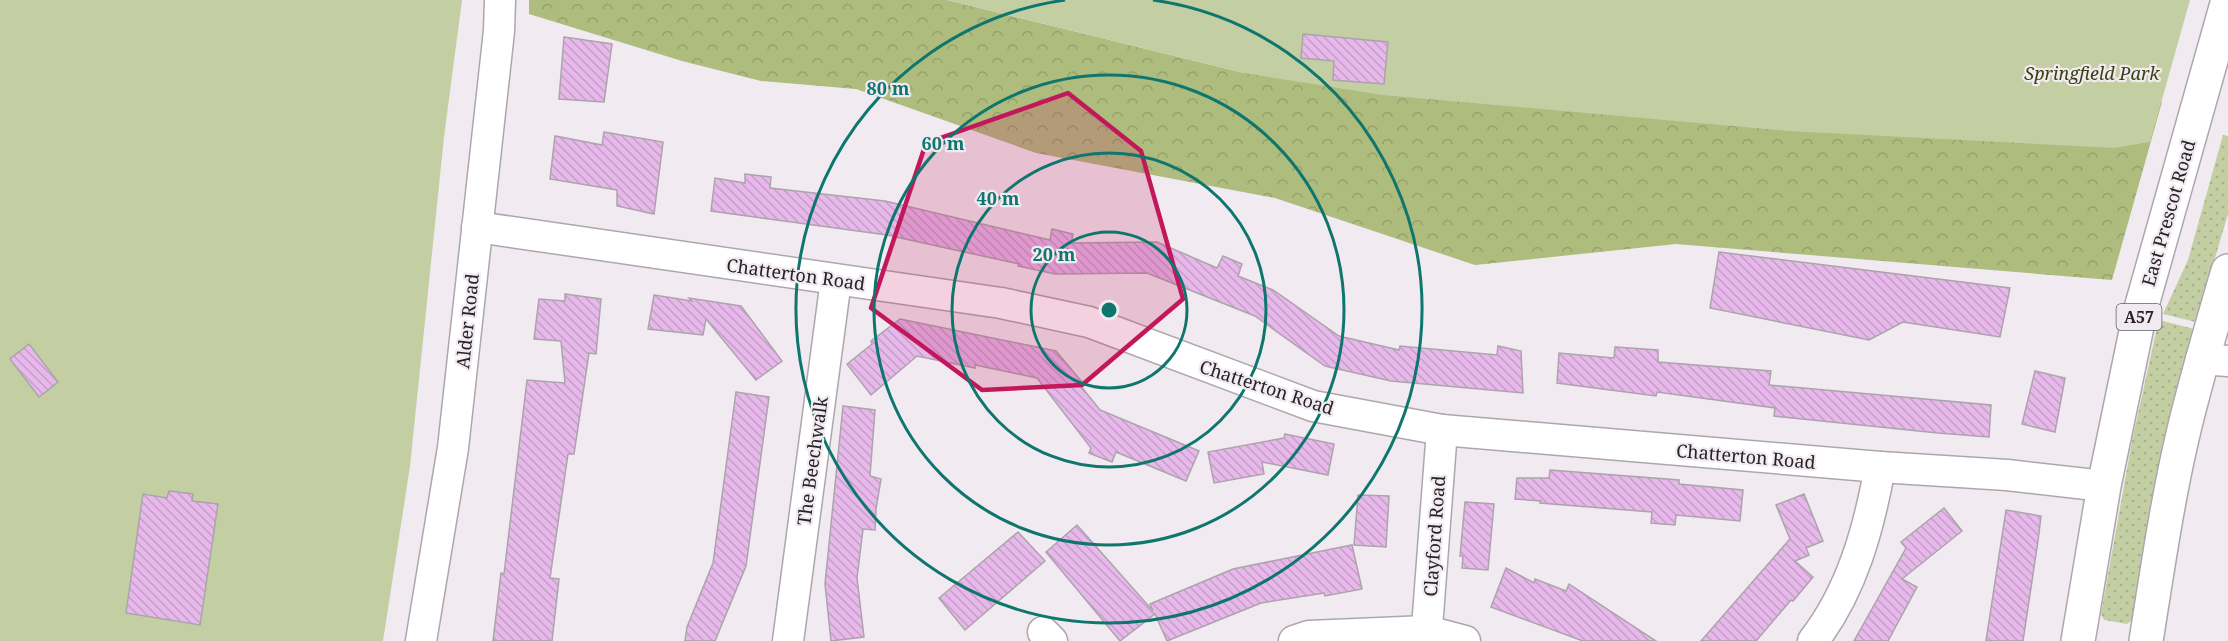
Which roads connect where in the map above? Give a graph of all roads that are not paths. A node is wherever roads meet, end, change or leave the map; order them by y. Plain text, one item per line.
1 (501, 0) edge
2 (2228, 0) edge
3 (477, 227) junction
4 (2228, 271) edge
5 (836, 280) junction
6 (2215, 360) edge
7 (1442, 430) junction
8 (1880, 468) junction
9 (2104, 486) junction
10 (1426, 636) edge
11 (422, 641) edge
12 (788, 641) edge
13 (1293, 641) edge
14 (1465, 641) edge
15 (1813, 641) edge
16 (2078, 641) edge
17 (2146, 641) edge

1 - 3 street, Alder Road
2 - 9 highway, East Prescot Road / A57
3 - 5 street, Chatterton Road
3 - 11 street, Alder Road
4 - 6 highway
5 - 7 street, Chatterton Road
5 - 12 street, The Beechwalk
6 - 17 highway
7 - 8 street, Chatterton Road
7 - 10 street, Clayford Road
8 - 9 street, Chatterton Road
8 - 15 street
9 - 16 highway, East Prescot Road / A57
10 - 13 street
10 - 14 street

